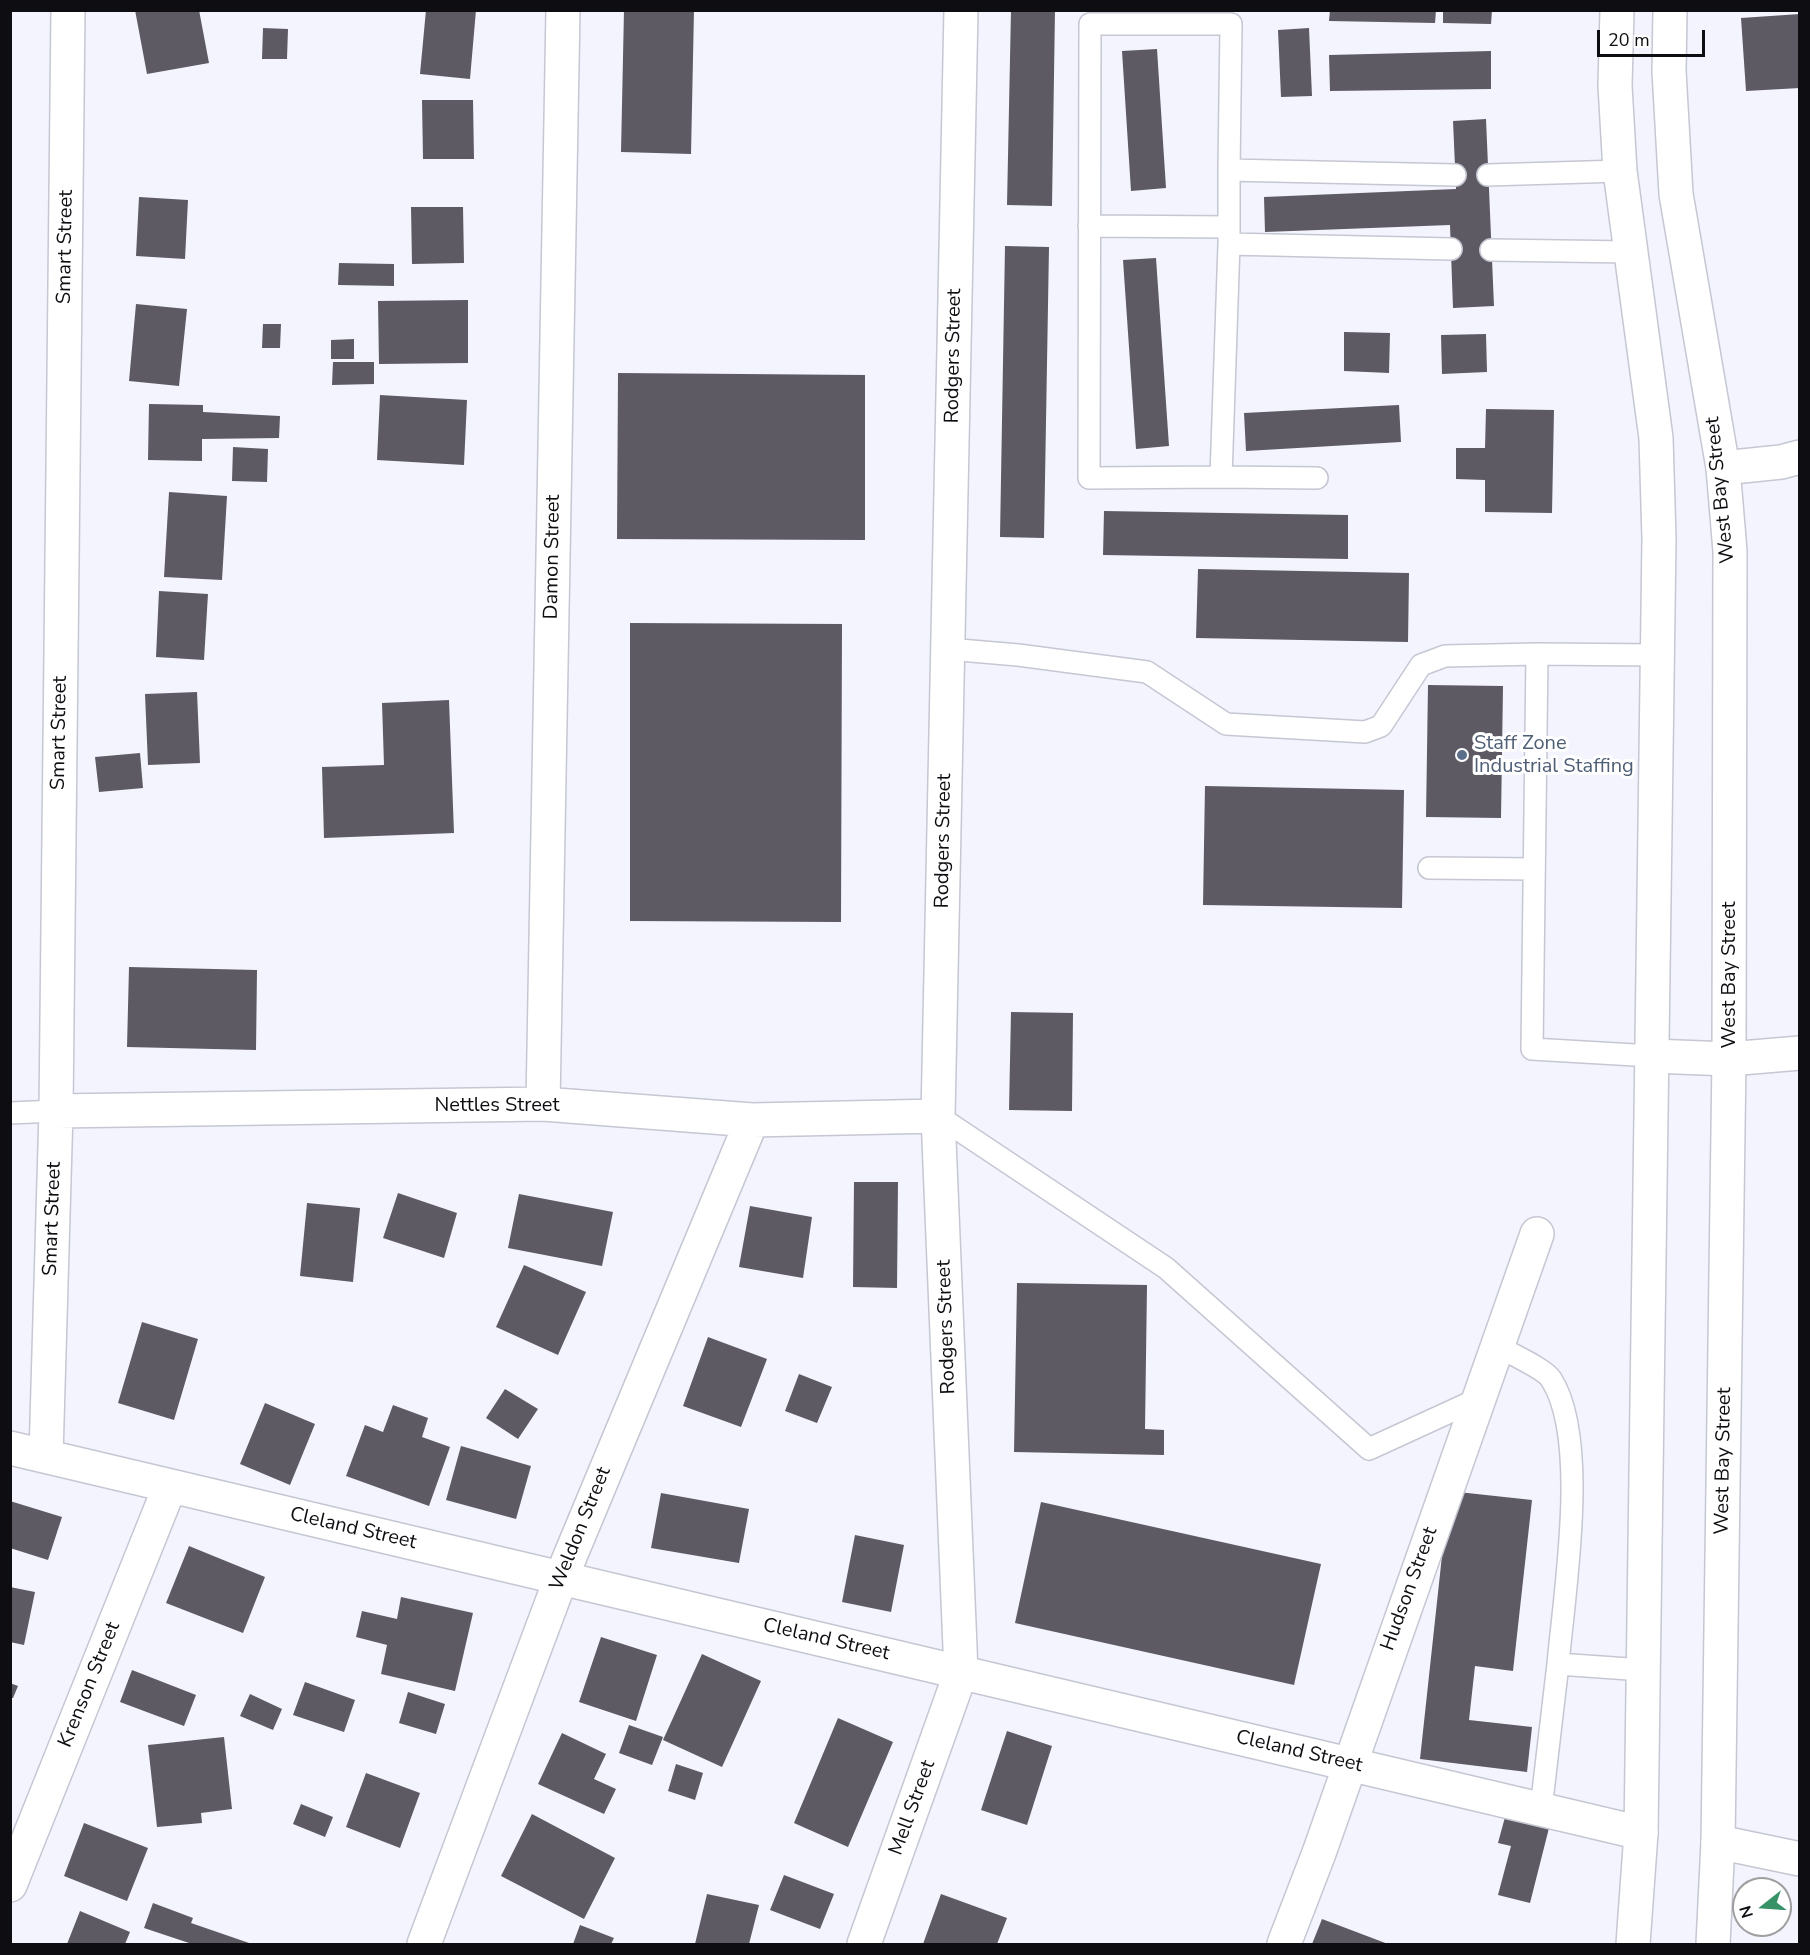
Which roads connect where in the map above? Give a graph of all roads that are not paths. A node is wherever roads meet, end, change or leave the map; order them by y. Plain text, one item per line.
1 (68, 10) edge
2 (563, 10) edge
3 (961, 10) edge
4 (1617, 10) edge
5 (1670, 10) edge
6 (1229, 170) junction
7 (1620, 171) junction
8 (1455, 175) dead end
9 (1488, 175) dead end
10 (1089, 226) junction
11 (1229, 236) junction
12 (1451, 249) dead end
13 (1491, 250) dead end
14 (1631, 252) junction
15 (1800, 457) edge
16 (1723, 468) junction
17 (1221, 477) junction
18 (1317, 478) dead end
19 (948, 649) junction
20 (1538, 654) junction
21 (1658, 655) junction
22 (1429, 868) dead end
23 (1534, 869) junction
24 (1800, 1053) edge
25 (1652, 1056) junction
26 (1729, 1059) junction
27 (543, 1104) junction
28 (56, 1111) junction
29 (10, 1113) edge
30 (938, 1116) junction
31 (752, 1120) junction
32 (1537, 1234) dead end
33 (1497, 1346) junction
34 (1478, 1398) junction
35 (10, 1448) edge
36 (46, 1456) junction
37 (170, 1486) junction
38 (561, 1578) junction
39 (1558, 1664) junction
40 (1643, 1670) junction
41 (961, 1672) junction
42 (1348, 1764) junction
43 (1541, 1809) junction
44 (1641, 1833) junction
45 (1718, 1842) junction
46 (1800, 1859) edge
47 (10, 1885) edge
48 (424, 1944) edge
49 (864, 1944) edge
50 (1284, 1944) edge
51 (1633, 1944) edge
52 (1713, 1944) edge

1 - 28 street, Smart Street
2 - 27 street, Damon Street
3 - 19 street, Rodgers Street
4 - 7 street
5 - 16 street, West Bay Street
6 - 8 lane
6 - 10 lane
6 - 11 lane
7 - 9 lane
7 - 14 street
10 - 11 lane
10 - 17 lane
11 - 12 lane
11 - 17 lane
13 - 14 lane
14 - 21 street
15 - 16 street
16 - 26 street, West Bay Street
17 - 18 lane
19 - 20 lane
19 - 30 street, Rodgers Street
20 - 21 lane
20 - 23 lane
21 - 25 street
22 - 23 lane
23 - 25 lane
24 - 26 street
25 - 26 street
25 - 40 street
26 - 45 street, West Bay Street
27 - 28 street, Nettles Street
27 - 31 street, Nettles Street
28 - 29 lane
28 - 36 street, Smart Street
30 - 31 street, Nettles Street
30 - 34 lane
30 - 41 street, Rodgers Street
31 - 38 street, Weldon Street
32 - 33 street, Hudson Street
33 - 34 street, Hudson Street
33 - 39 lane
34 - 42 street, Hudson Street
35 - 36 street, Cleland Street
36 - 37 street, Cleland Street
37 - 38 street, Cleland Street
37 - 47 street, Krenson Street
38 - 41 street, Cleland Street
38 - 48 street, Weldon Street
39 - 40 lane
39 - 43 lane
40 - 44 street
41 - 42 street, Cleland Street
41 - 49 street, Mell Street
42 - 43 street, Cleland Street
42 - 50 street, Hudson Street
43 - 44 street, Cleland Street
44 - 51 street
45 - 46 street
45 - 52 street, West Bay Street

